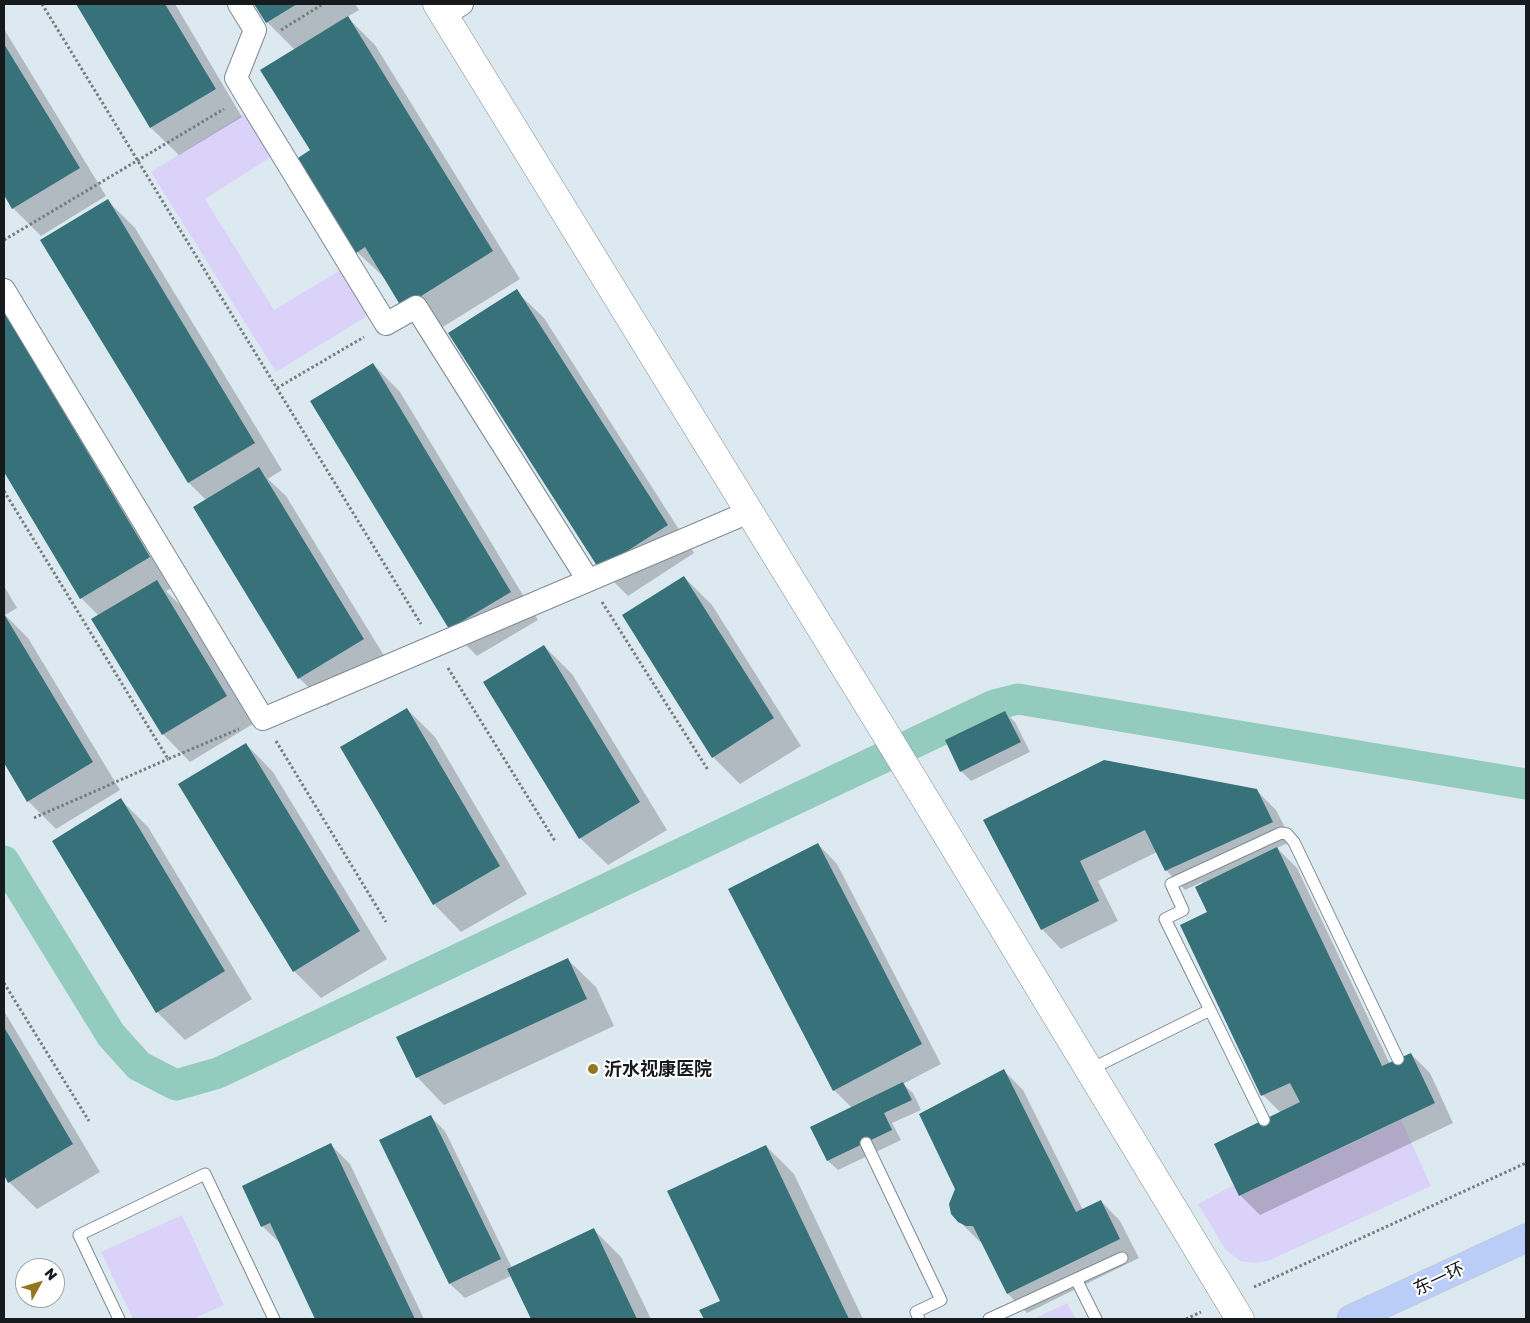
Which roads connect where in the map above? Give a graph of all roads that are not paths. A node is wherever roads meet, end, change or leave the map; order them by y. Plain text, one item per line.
1 (239, 4) edge
2 (447, 8) edge
3 (4, 290) edge
4 (749, 512) junction
5 (588, 580) junction
6 (1210, 1010) junction
7 (1398, 1059) dead end
8 (1089, 1070) junction
9 (1264, 1120) dead end
10 (866, 1143) dead end
11 (1526, 1238) edge
12 (1122, 1258) dead end
13 (1076, 1279) junction
14 (1234, 1309) edge
15 (119, 1319) edge
16 (274, 1319) edge
17 (920, 1319) edge
18 (988, 1319) edge
19 (1096, 1319) edge
20 (1351, 1319) edge

1 - 5 street
2 - 4 street
3 - 5 street
4 - 5 street
4 - 8 street
6 - 7 lane
6 - 8 lane
6 - 9 lane
8 - 14 street
10 - 17 lane
11 - 20 main road, 东一环
12 - 13 lane
13 - 18 lane
13 - 19 lane
15 - 16 lane

